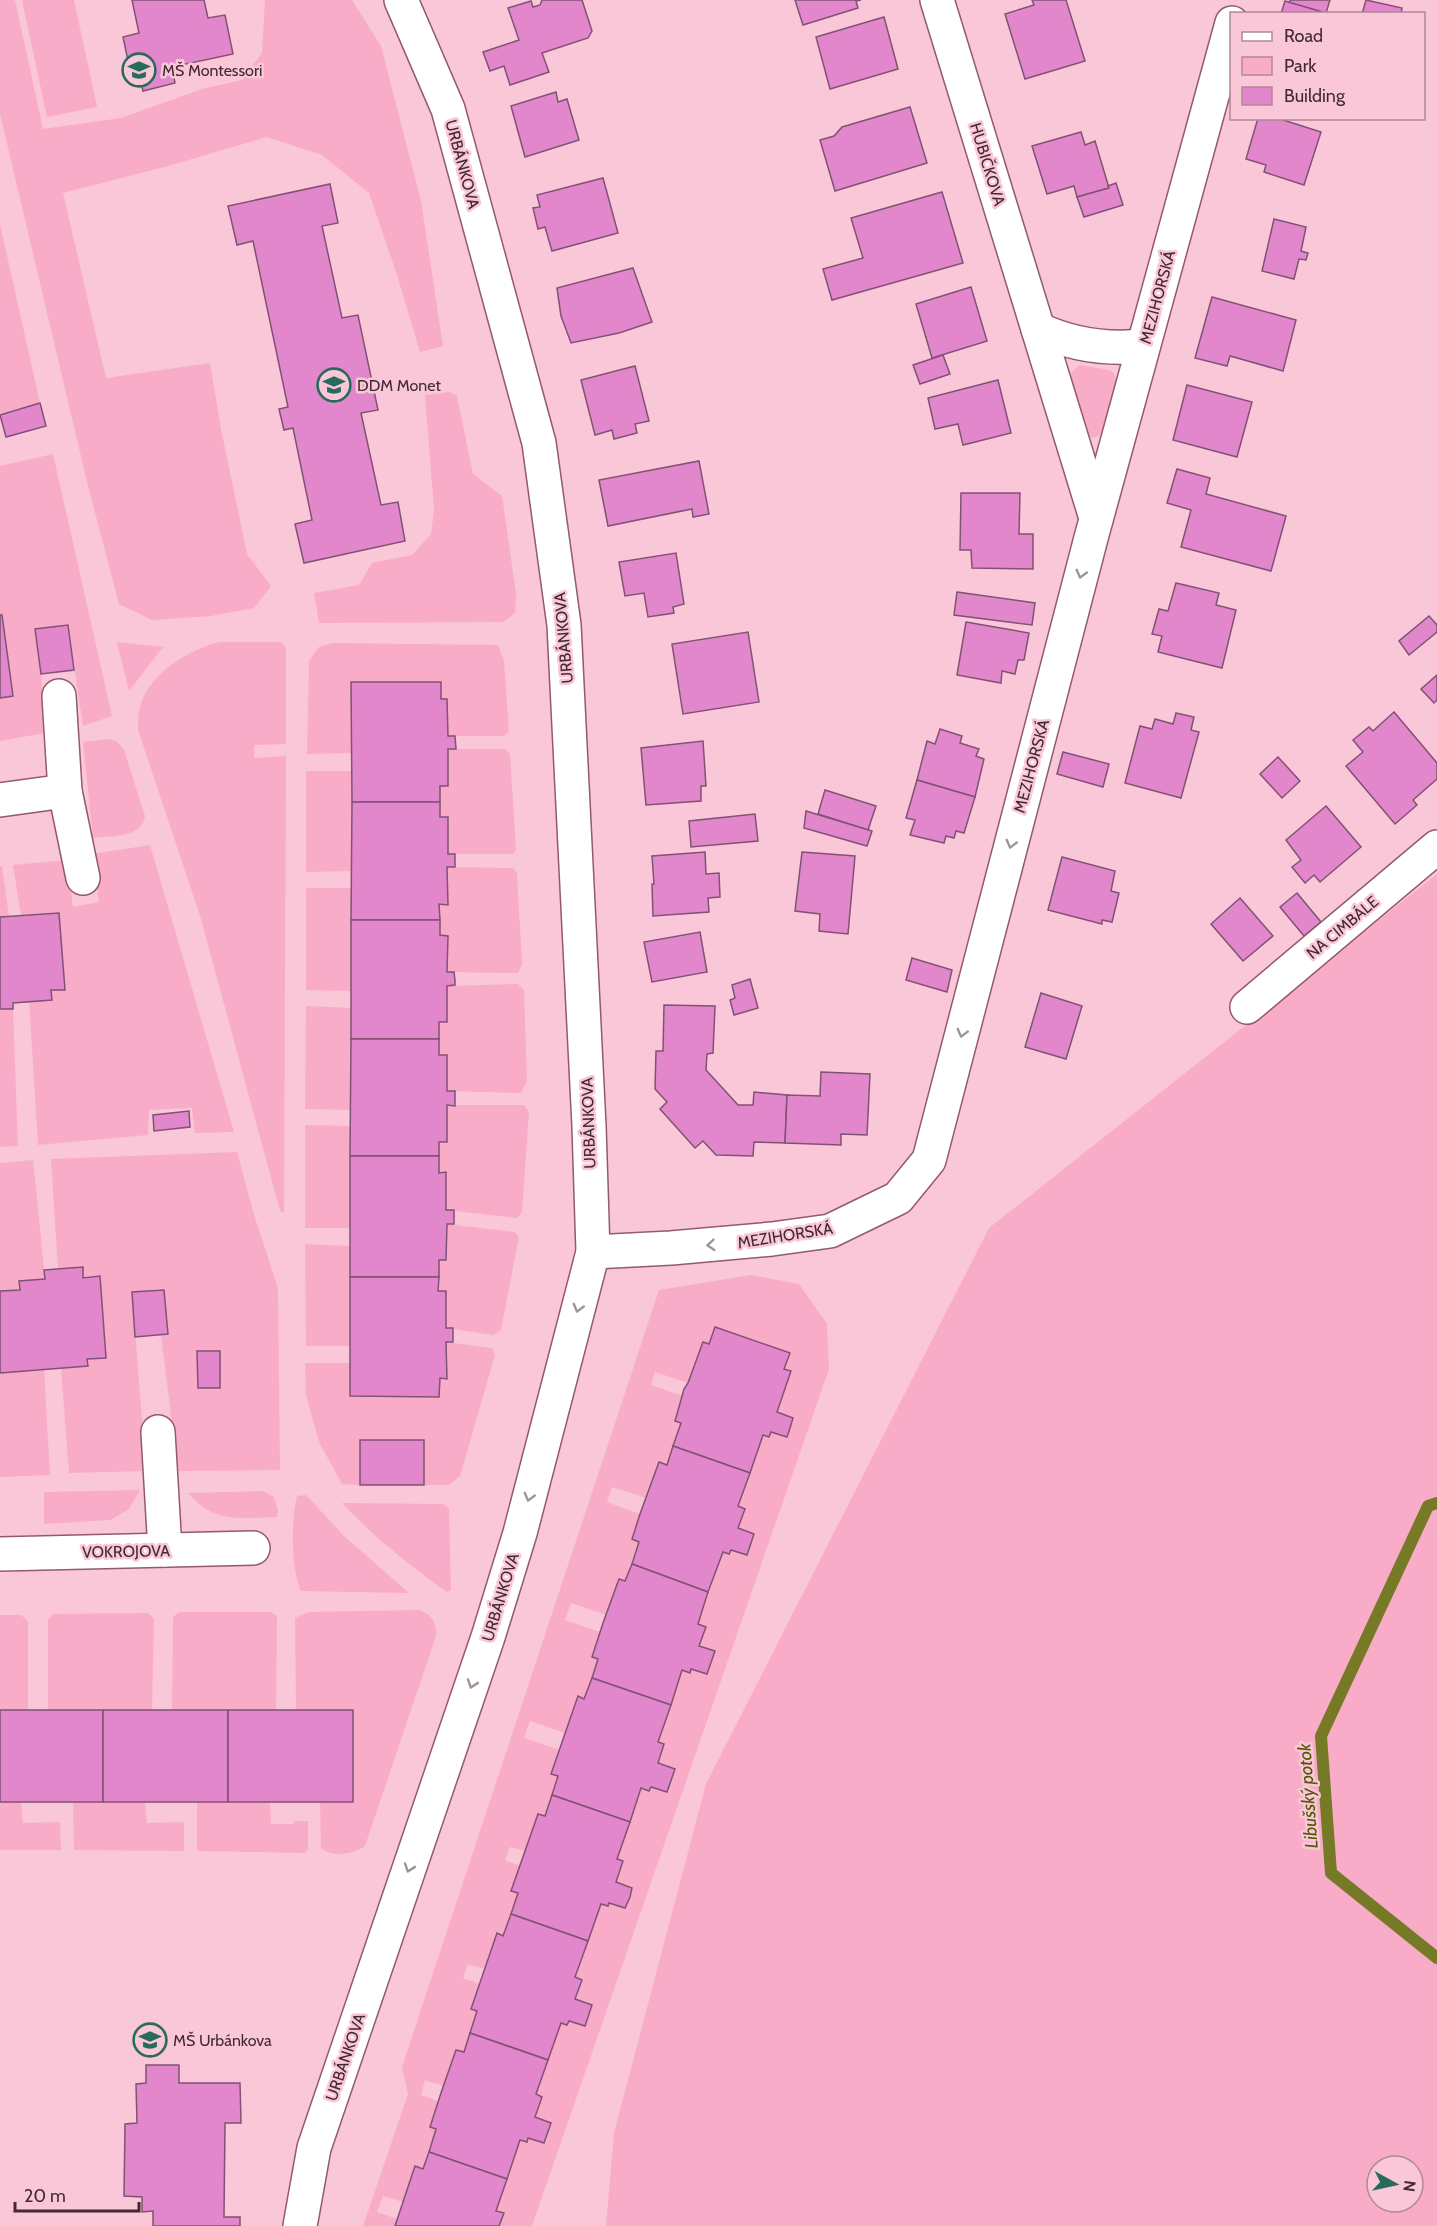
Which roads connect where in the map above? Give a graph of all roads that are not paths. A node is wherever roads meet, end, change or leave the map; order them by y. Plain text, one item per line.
1 (401, 0) edge
2 (937, 0) edge
3 (1230, 30) edge
4 (1038, 329) junction
5 (1143, 346) junction
6 (1096, 518) junction
7 (59, 696) dead end
8 (65, 791) junction
9 (0, 800) edge
10 (1437, 847) edge
11 (83, 878) dead end
12 (1248, 1007) dead end
13 (593, 1252) junction
14 (158, 1432) dead end
15 (253, 1548) dead end
16 (165, 1550) junction
17 (0, 1554) edge
18 (300, 2226) edge

1 - 13 street, URBÁNKOVA
2 - 4 street, HUBIČKOVA
3 - 5 street, MEZIHORSKÁ
4 - 5 street
4 - 6 street, HUBIČKOVA
5 - 6 street, MEZIHORSKÁ
6 -> 13 street, MEZIHORSKÁ
7 - 8 street
8 - 9 street
8 - 11 street
10 - 12 street, NA CIMBÁLE
13 -> 18 street, URBÁNKOVA
14 - 16 street
15 - 16 street, VOKROJOVA
16 - 17 street, VOKROJOVA

